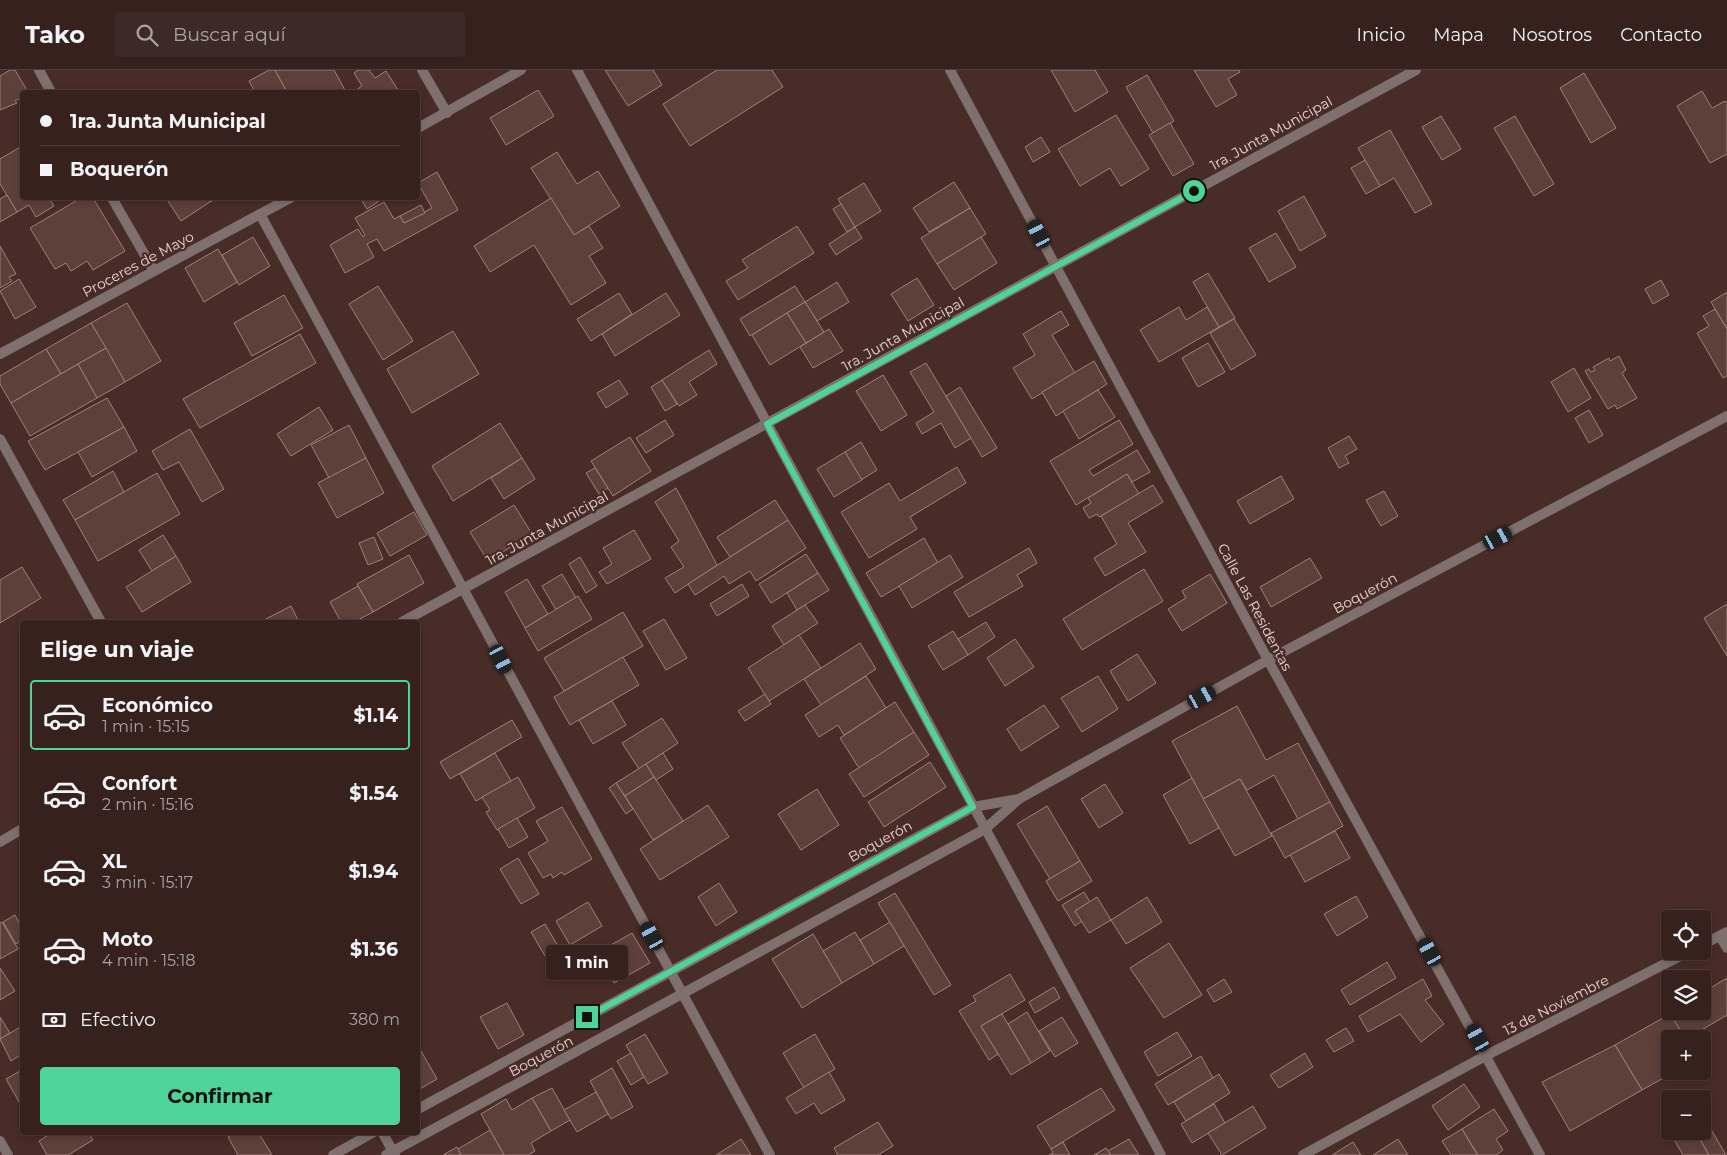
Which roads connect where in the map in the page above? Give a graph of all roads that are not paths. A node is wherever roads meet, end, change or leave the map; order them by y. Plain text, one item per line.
1 (38, 70) edge
2 (422, 70) edge
3 (522, 70) edge
4 (577, 70) edge
5 (950, 70) edge
6 (1416, 70) edge
7 (51, 90) edge
8 (447, 113) junction
9 (420, 127) edge
10 (113, 200) edge
11 (286, 200) edge
12 (260, 214) junction
13 (1057, 266) junction
14 (154, 271) junction
15 (0, 354) edge
16 (1727, 416) edge
17 (767, 424) junction
18 (0, 439) edge
19 (464, 589) junction
20 (100, 620) edge
21 (406, 620) edge
22 (1268, 660) junction
23 (1019, 800) junction
24 (973, 807) junction
25 (985, 829) junction
26 (20, 830) edge
27 (0, 842) edge
28 (1724, 934) edge
29 (1711, 940) edge
30 (1727, 948) edge
31 (1672, 960) edge
32 (671, 971) junction
33 (683, 994) junction
34 (1487, 1055) junction
35 (420, 1108) edge
36 (369, 1135) edge
37 (383, 1135) edge
38 (0, 1141) edge
39 (391, 1154) edge
40 (8, 1155) edge
41 (333, 1155) edge
42 (770, 1155) edge
43 (1161, 1155) edge
44 (1303, 1155) edge
45 (1540, 1155) edge

1 - 7 street
2 - 8 street
3 - 8 street
4 - 17 street
5 - 13 street, Calle Las Residentas
6 - 13 street, 1ra. Junta Municipal
8 - 9 street
10 - 14 street
11 - 12 street, Proceres de Mayo
12 - 14 street, Proceres de Mayo
12 - 19 street
13 - 17 street, 1ra. Junta Municipal
13 - 22 street, Calle Las Residentas
14 - 15 street, Proceres de Mayo
16 - 22 street, Boquerón
17 - 19 street, 1ra. Junta Municipal
17 - 24 street
18 - 20 street
19 - 21 street, 1ra. Junta Municipal
19 - 32 street
22 - 23 street, Boquerón
22 - 34 street, Calle Las Residentas
23 - 24 street, Boquerón
23 - 25 street, Boquerón
24 - 25 street
24 - 32 street, Boquerón
25 - 33 street, Boquerón
25 - 43 street
26 - 27 street
28 - 29 street
28 - 30 street
31 - 34 street, 13 de Noviembre
32 - 33 street
32 - 35 street, Boquerón
33 - 39 street, Boquerón
33 - 42 street
34 - 44 street, 13 de Noviembre
34 - 45 street, Calle Las Residentas
36 - 41 street
37 - 39 street
38 - 40 street

